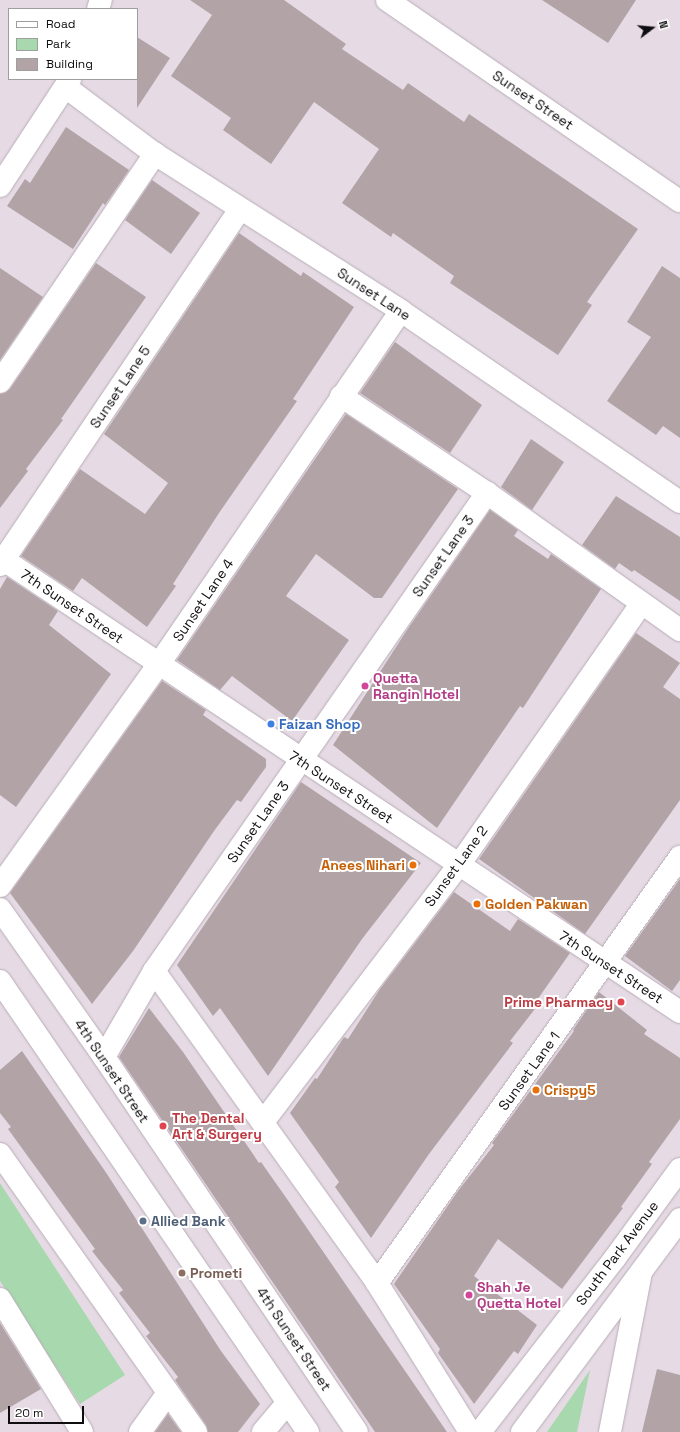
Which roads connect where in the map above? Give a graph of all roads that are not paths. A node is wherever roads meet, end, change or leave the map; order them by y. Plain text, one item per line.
1 (386, 0) edge
2 (68, 83) edge
3 (155, 154) junction
4 (0, 186) edge
5 (680, 201) edge
6 (240, 209) junction
7 (401, 311) junction
8 (0, 382) edge
9 (341, 396) junction
10 (488, 493) junction
11 (680, 502) edge
12 (2, 563) edge
13 (641, 604) junction
14 (680, 630) edge
15 (159, 664) junction
16 (301, 761) junction
17 (680, 857) edge
18 (459, 865) junction
19 (0, 886) edge
20 (0, 909) edge
21 (605, 964) junction
22 (154, 971) junction
23 (0, 981) edge
24 (680, 1012) edge
25 (104, 1057) junction
26 (263, 1122) junction
27 (0, 1154) edge
28 (680, 1169) edge
29 (680, 1219) edge
30 (641, 1273) junction
31 (376, 1283) junction
32 (0, 1299) edge
33 (168, 1393) junction
34 (287, 1403) junction
35 (82, 1432) edge
36 (140, 1432) edge
37 (196, 1432) edge
38 (263, 1432) edge
39 (308, 1432) edge
40 (357, 1432) edge
41 (470, 1432) edge
42 (480, 1432) edge
43 (522, 1432) edge
44 (610, 1432) edge

1 - 5 street, Sunset Street
2 - 3 street, Sunset Lane
2 - 4 street
3 - 6 street, Sunset Lane
3 - 8 street
6 - 7 street, Sunset Lane
6 - 12 street, Sunset Lane 5
7 - 9 street, Sunset Lane 4
7 - 11 street, Sunset Lane
9 - 10 street
9 - 15 street, Sunset Lane 4
10 - 13 street
10 - 16 street, Sunset Lane 3
12 - 15 street, 7th Sunset Street
13 - 14 street
13 - 18 street, Sunset Lane 2
15 - 16 street, 7th Sunset Street
15 - 19 street, Sunset Lane 4
16 - 18 street, 7th Sunset Street
16 - 22 street, Sunset Lane 3
17 - 21 street, Sunset Lane 1
18 - 21 street, 7th Sunset Street
18 - 26 street, Sunset Lane 2
20 - 25 street, 4th Sunset Street
21 - 24 street, 7th Sunset Street
21 - 31 street, Sunset Lane 1
22 - 25 street, Sunset Lane 3
22 - 26 street
23 - 34 street
25 - 40 street, 4th Sunset Street
26 - 31 street
27 - 33 street
28 - 42 street, South Park Avenue
29 - 30 street
30 - 43 street
30 - 44 street
31 - 41 street
32 - 35 street
33 - 36 street
33 - 37 street
34 - 38 street
34 - 39 street

